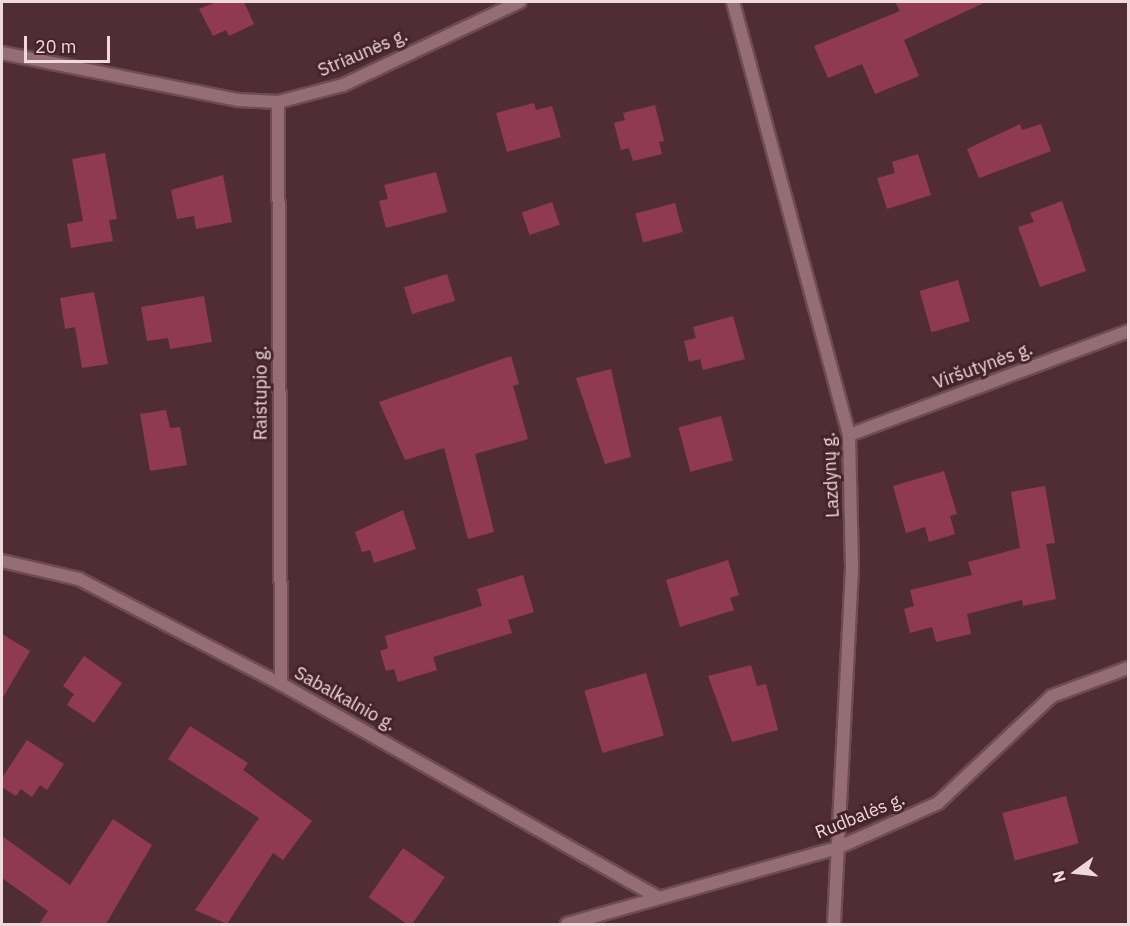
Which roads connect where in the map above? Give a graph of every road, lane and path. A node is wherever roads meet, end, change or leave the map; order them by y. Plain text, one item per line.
1 (519, 2) edge
2 (733, 2) edge
3 (2, 52) edge
4 (278, 102) junction
5 (1128, 331) edge
6 (849, 435) junction
7 (2, 561) edge
8 (1128, 668) edge
9 (280, 684) junction
10 (837, 848) junction
11 (658, 897) junction
12 (567, 924) edge
13 (834, 924) edge

1 - 4 street, Striaunės g.
2 - 6 street, Lazdynų g.
3 - 4 street, Striaunės g.
4 - 9 street, Raistupio g.
5 - 6 street, Viršutynės g.
6 - 10 street, Lazdynų g.
7 - 9 street, Sabalkalnio g.
8 - 10 street, Rudbalės g.
9 - 11 street, Sabalkalnio g.
10 - 11 street, Rudbalės g.
10 - 13 street, Lazdynų g.
11 - 12 street, Rudbalės g.

